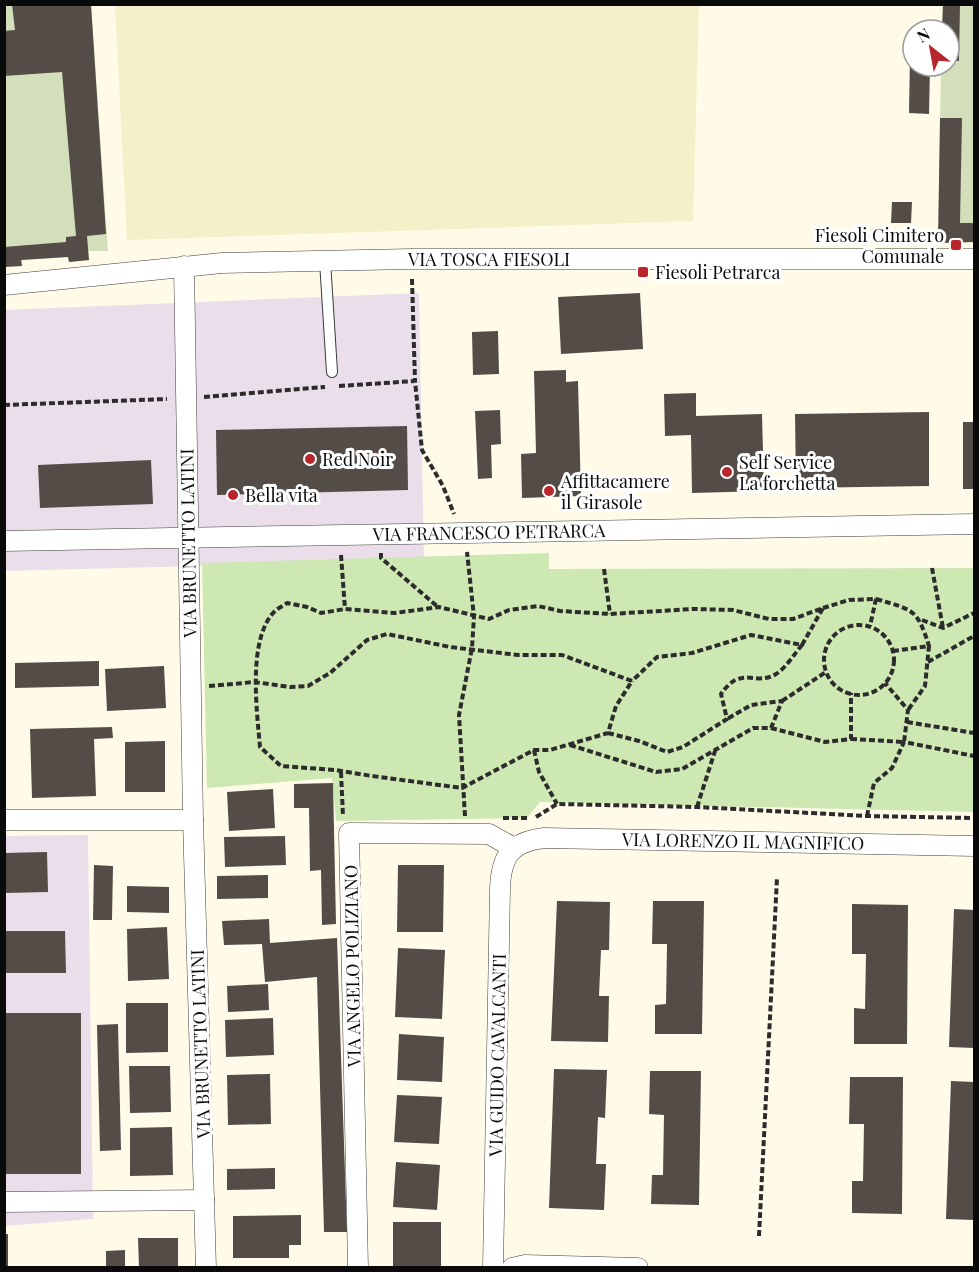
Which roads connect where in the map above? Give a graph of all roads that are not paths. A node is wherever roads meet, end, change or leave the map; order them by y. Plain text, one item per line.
1 (975, 259) edge
2 (325, 261) junction
3 (184, 266) junction
4 (4, 285) edge
5 (332, 372) dead end
6 (975, 524) edge
7 (189, 538) junction
8 (4, 541) edge
9 (9, 820) edge
10 (193, 820) junction
11 (975, 846) edge
12 (514, 848) junction
13 (204, 1200) junction
14 (4, 1202) edge
15 (206, 1268) edge
16 (358, 1268) edge
17 (493, 1268) edge
18 (512, 1268) edge
19 (638, 1268) edge

1 - 2 street, VIA TOSCA FIESOLI
2 - 3 street, VIA TOSCA FIESOLI
2 - 5 lane
3 - 4 street, VIA TOSCA FIESOLI
3 - 7 street, VIA BRUNETTO LATINI
6 - 7 street, VIA FRANCESCO PETRARCA
7 - 8 street, VIA FRANCESCO PETRARCA
7 - 10 street, VIA BRUNETTO LATINI
9 - 10 street
10 - 13 street, VIA BRUNETTO LATINI
11 - 12 street, VIA LORENZO IL MAGNIFICO
12 - 16 street, VIA ANGELO POLIZIANO
12 - 17 street, VIA GUIDO CAVALCANTI
13 - 14 street
13 - 15 street, VIA BRUNETTO LATINI
18 - 19 street

